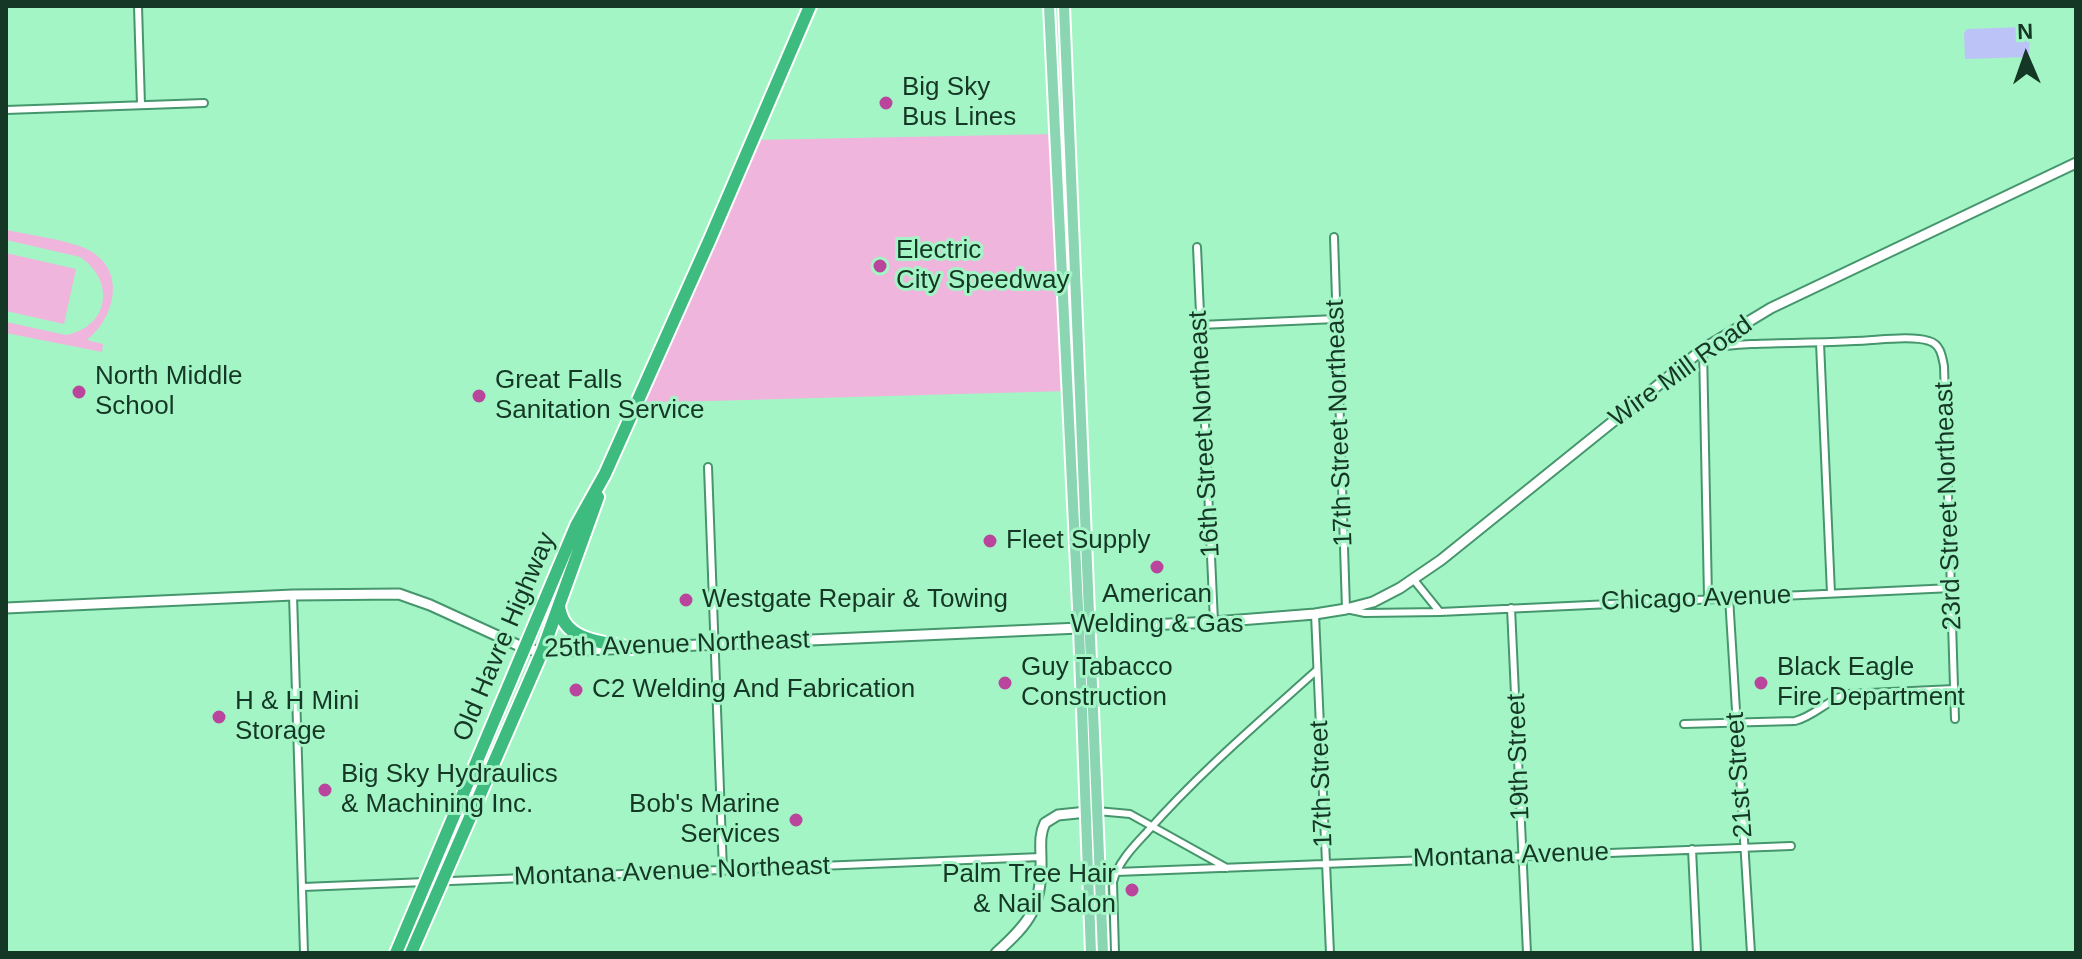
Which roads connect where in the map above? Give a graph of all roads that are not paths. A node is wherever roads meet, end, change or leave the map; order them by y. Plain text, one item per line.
1 (138, 6) edge
2 (810, 6) edge
3 (1049, 6) edge
4 (1064, 6) edge
5 (204, 103) dead end
6 (141, 105) junction
7 (6, 110) edge
8 (2076, 163) edge
9 (1334, 237) dead end
10 (1197, 247) dead end
11 (1336, 319) junction
12 (1200, 325) junction
13 (1820, 343) junction
14 (1703, 349) junction
15 (708, 467) dead end
16 (605, 474) junction
17 (1414, 580) junction
18 (1952, 588) junction
19 (1831, 593) junction
20 (293, 595) junction
21 (1708, 597) junction
22 (1729, 597) junction
23 (559, 606) junction
24 (1359, 606) joint
25 (6, 608) edge
26 (1511, 608) junction
27 (1346, 609) junction
28 (1440, 612) junction
29 (1315, 614) junction
30 (1214, 622) junction
31 (1085, 628) junction
32 (714, 645) junction
33 (524, 648) junction
34 (632, 648) junction
35 (542, 652) junction
36 (1317, 670) junction
37 (1954, 689) junction
38 (1955, 719) dead end
39 (1737, 722) junction
40 (1684, 724) dead end
41 (1091, 812) junction
42 (1153, 825) junction
43 (1791, 846) dead end
44 (1692, 849) junction
45 (1745, 849) junction
46 (1523, 855) junction
47 (1041, 857) junction
48 (1325, 864) junction
49 (1230, 869) junction
50 (723, 871) junction
51 (1116, 872) junction
52 (442, 880) junction
53 (425, 881) junction
54 (303, 887) junction
55 (304, 953) edge
56 (396, 953) edge
57 (411, 953) edge
58 (996, 953) edge
59 (1091, 953) edge
60 (1103, 953) edge
61 (1115, 953) edge
62 (1330, 953) edge
63 (1527, 953) edge
64 (1697, 953) edge
65 (1751, 953) edge

1 - 6 street
2 - 16 highway, Old Havre Highway
3 - 31 main road
4 - 31 main road
5 - 6 street
6 - 7 street
8 - 14 street, Wire Mill Road
9 - 11 street, 17th Street Northeast
10 - 12 street, 16th Street Northeast
11 - 12 street
11 - 27 street, 17th Street Northeast
12 - 30 street, 16th Street Northeast
13 - 14 street
13 - 18 street, 23rd Street Northeast
13 - 19 street
14 - 17 street, Wire Mill Road
14 - 21 street
15 - 32 street
16 - 23 highway, Old Havre Highway
16 - 33 highway, Old Havre Highway
17 - 24 street, Wire Mill Road
17 - 28 street
18 - 19 street, Chicago Avenue
18 - 37 street, 23rd Street Northeast
19 - 22 street, Chicago Avenue
20 - 25 street, 25th Avenue Northeast
20 - 33 street, 25th Avenue Northeast
20 - 54 street
21 - 22 street, Chicago Avenue
21 - 26 street, Chicago Avenue
22 - 39 street, 21st Street
23 - 34 highway
23 - 35 highway, Old Havre Highway
24 - 27 street, 25th Avenue Northeast
26 - 28 street, Chicago Avenue
26 - 46 street, 19th Street
27 - 28 street, Chicago Avenue
27 - 29 street, 25th Avenue Northeast
29 - 30 street, 25th Avenue Northeast
29 - 36 street, 17th Street
30 - 31 street, 25th Avenue Northeast
31 - 32 street, 25th Avenue Northeast
31 - 41 main road
32 - 34 street, 25th Avenue Northeast
32 - 50 street
33 - 35 street, 25th Avenue Northeast
33 - 53 highway, Old Havre Highway
34 - 35 street, 25th Avenue Northeast
35 - 52 highway, Old Havre Highway
36 - 42 street
36 - 48 street, 17th Street
37 - 38 street, 23rd Street Northeast
37 - 39 street
39 - 40 street
39 - 45 street, 21st Street
41 - 42 street
41 - 47 street
41 - 59 main road
41 - 60 main road
42 - 49 street
42 - 51 street
43 - 45 street, Montana Avenue
44 - 45 street, Montana Avenue
44 - 46 street, Montana Avenue
44 - 64 street
45 - 65 street, 21st Street
46 - 48 street, Montana Avenue
46 - 63 street, 19th Street
47 - 50 street, Montana Avenue Northeast
47 - 58 street
48 - 49 street, Montana Avenue
48 - 62 street, 17th Street
49 - 51 street, Montana Avenue
50 - 52 street, Montana Avenue Northeast
51 - 61 street
52 - 53 street, Montana Avenue Northeast
52 - 57 highway, Old Havre Highway
53 - 54 street, Montana Avenue Northeast
53 - 56 highway, Old Havre Highway
54 - 55 street

